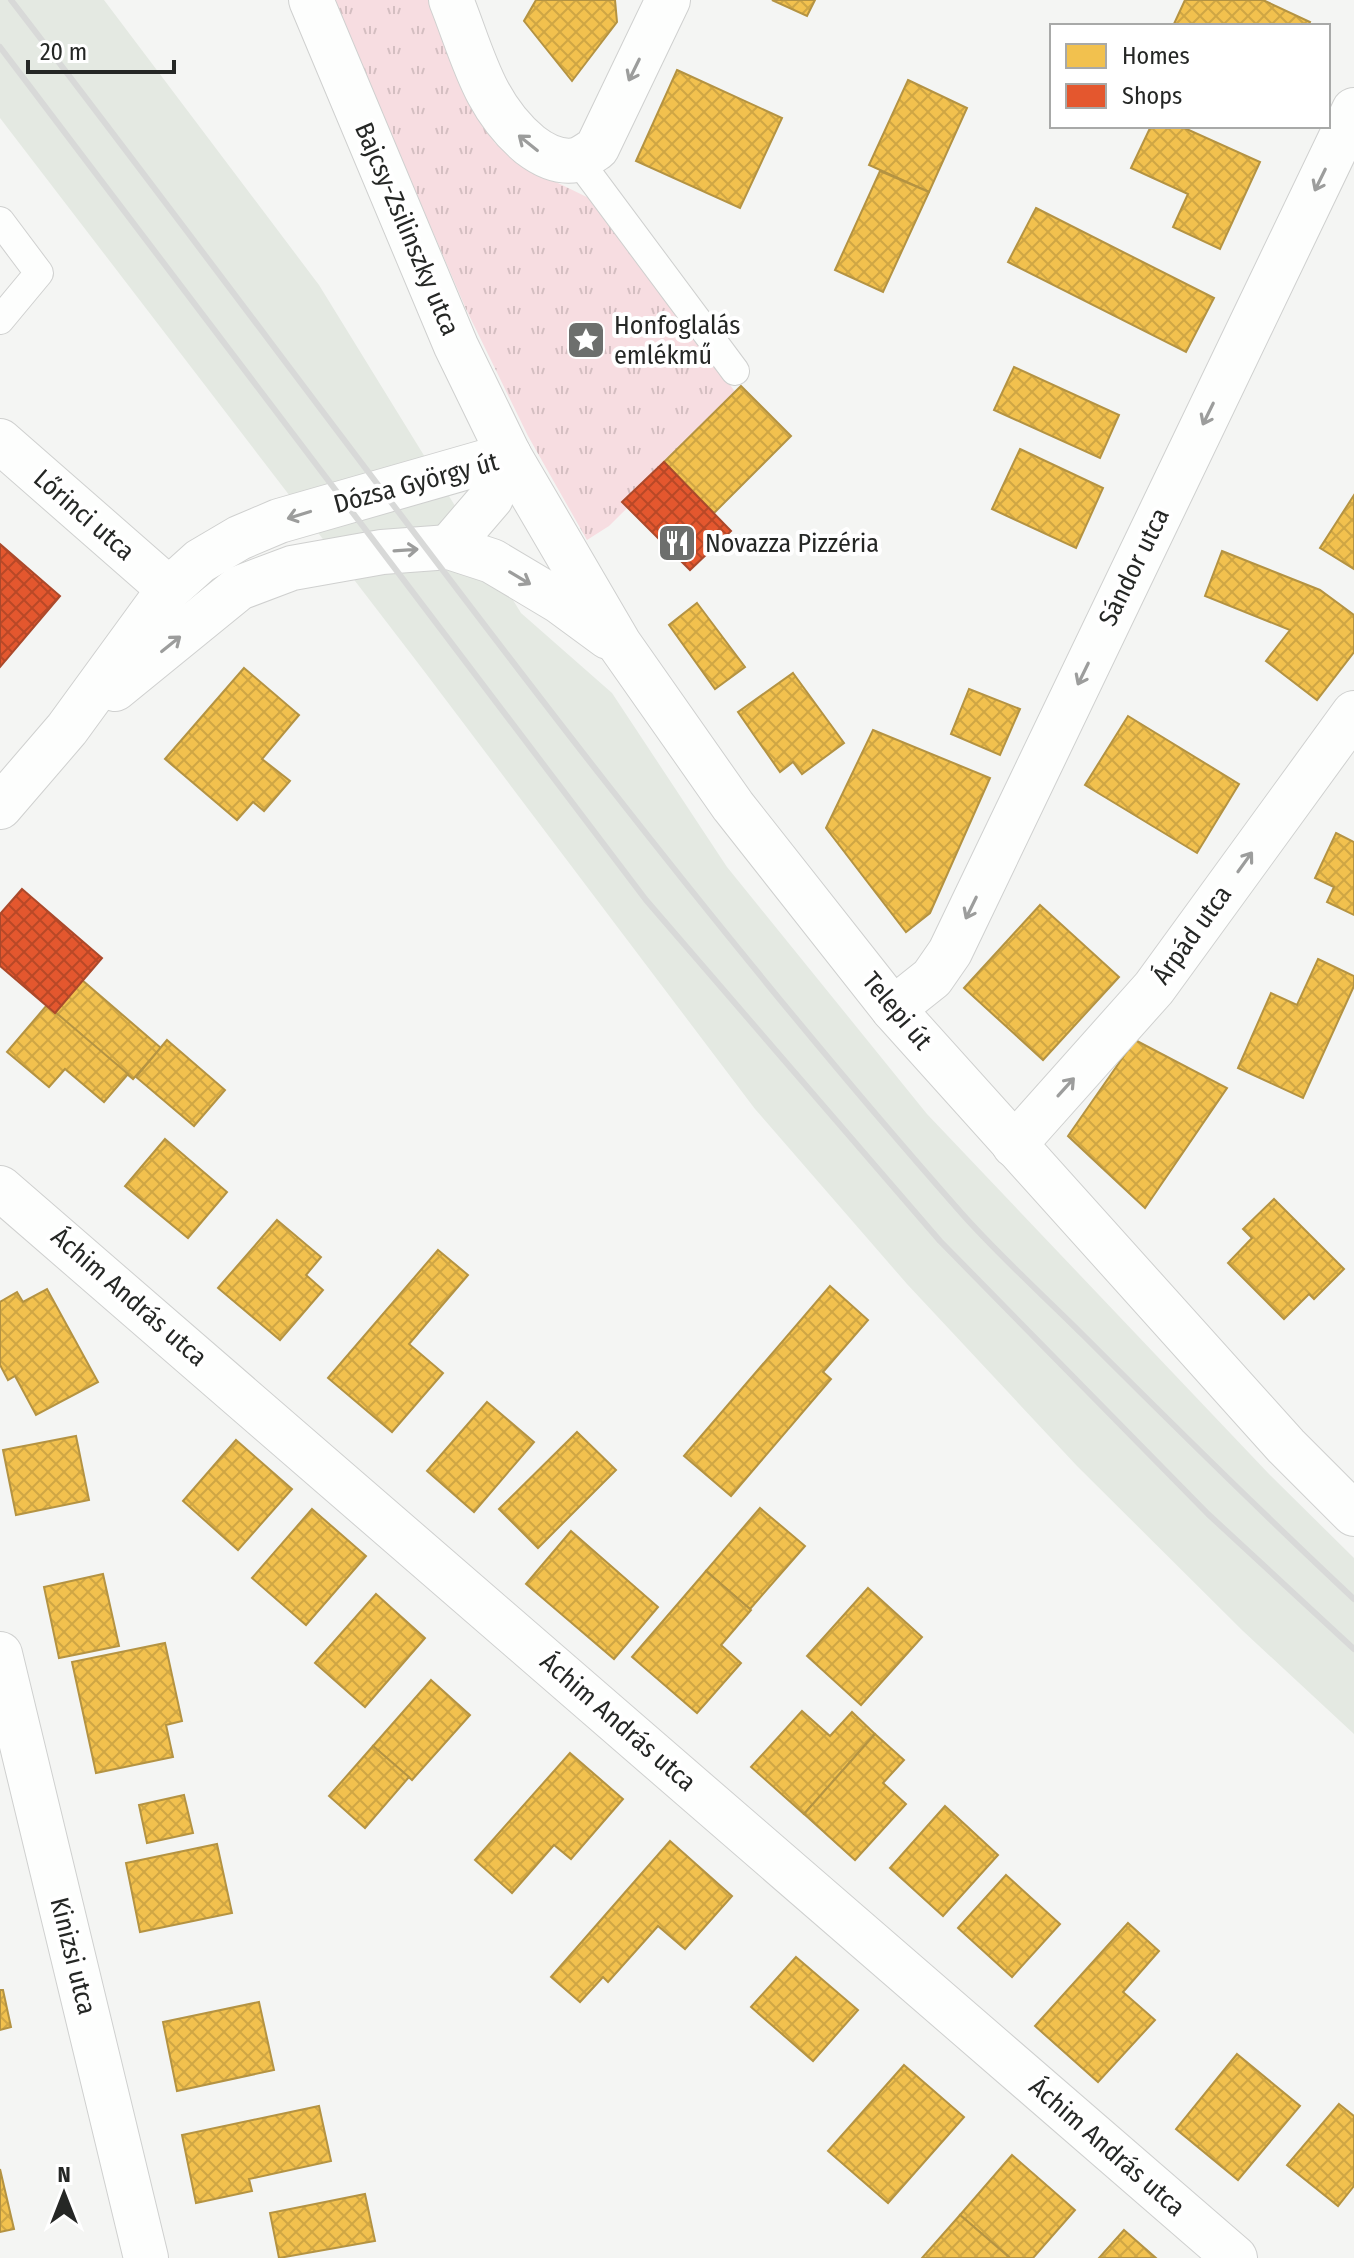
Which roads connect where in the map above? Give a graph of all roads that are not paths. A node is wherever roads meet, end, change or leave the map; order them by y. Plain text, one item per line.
1 (311, 0) edge
2 (451, 0) edge
3 (668, 0) edge
4 (1354, 110) edge
5 (588, 154) junction
6 (0, 221) edge
7 (0, 320) edge
8 (735, 371) dead end
9 (0, 441) edge
10 (509, 455) junction
11 (449, 547) junction
12 (169, 589) junction
13 (620, 645) junction
14 (1354, 713) edge
15 (67, 729) junction
16 (0, 807) edge
17 (893, 1009) junction
18 (1014, 1145) junction
19 (0, 1188) edge
20 (1354, 1514) edge
21 (0, 1654) edge
22 (146, 2258) edge
23 (1235, 2258) edge

1 - 10 street, Bajcsy-Zsilinszky utca
5 -> 2 street
3 -> 5 street
4 -> 17 street, Sándor utca
5 - 8 lane
6 - 7 lane
9 - 12 street, Lőrinci utca
10 - 11 street, Dózsa György út
10 -> 12 street, Dózsa György út
10 - 13 street, Telepi út
11 -> 13 street
15 -> 11 street, Dózsa György út
12 - 15 street, Dózsa György út
13 - 17 street, Telepi út
18 -> 14 street, Árpád utca
15 - 16 street, Dózsa György út
17 - 18 street, Telepi út
18 - 20 street, Telepi út
19 - 23 street, Áchim András utca
21 - 22 street, Kinizsi utca

